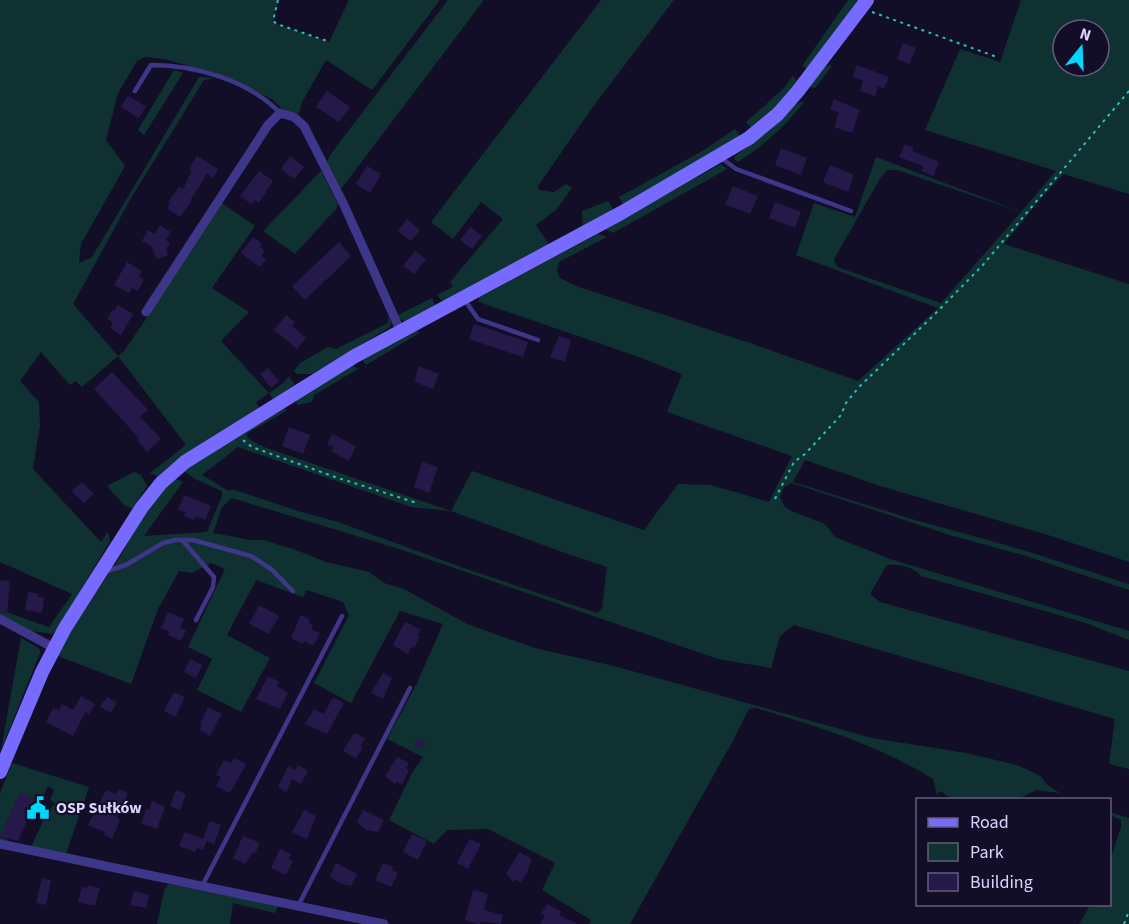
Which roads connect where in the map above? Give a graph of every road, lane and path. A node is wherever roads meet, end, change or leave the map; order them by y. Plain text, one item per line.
1 (278, 0) edge
2 (865, 2) edge
3 (327, 41) dead end
4 (997, 57) dead end
5 (135, 91) dead end
6 (1129, 91) edge
7 (280, 112) junction
8 (720, 157) junction
9 (851, 211) dead end
10 (464, 299) junction
11 (146, 312) dead end
12 (400, 332) junction
13 (538, 340) dead end
14 (236, 430) junction
15 (775, 499) dead end
16 (417, 503) dead end
17 (182, 540) junction
18 (99, 574) junction
19 (293, 591) dead end
20 (342, 616) dead end
21 (0, 618) edge
22 (196, 620) dead end
23 (54, 648) junction
24 (410, 688) dead end
25 (2, 763) edge
26 (0, 844) edge
27 (202, 886) junction
28 (298, 906) junction
29 (1129, 911) edge
30 (384, 924) edge
31 (1124, 924) edge

1 - 3 path
2 - 4 path
2 - 8 street
5 - 7 lane
6 - 15 path
7 - 11 street
7 - 12 street
8 - 9 lane
8 - 10 street
10 - 12 street
10 - 13 lane
12 - 14 street
14 - 16 path
14 - 18 street
17 - 18 lane
17 - 19 lane
17 - 22 lane
18 - 23 street
20 - 27 lane
21 - 23 street
23 - 25 street
24 - 28 lane
26 - 27 street
27 - 28 street
28 - 30 street
29 - 31 path

